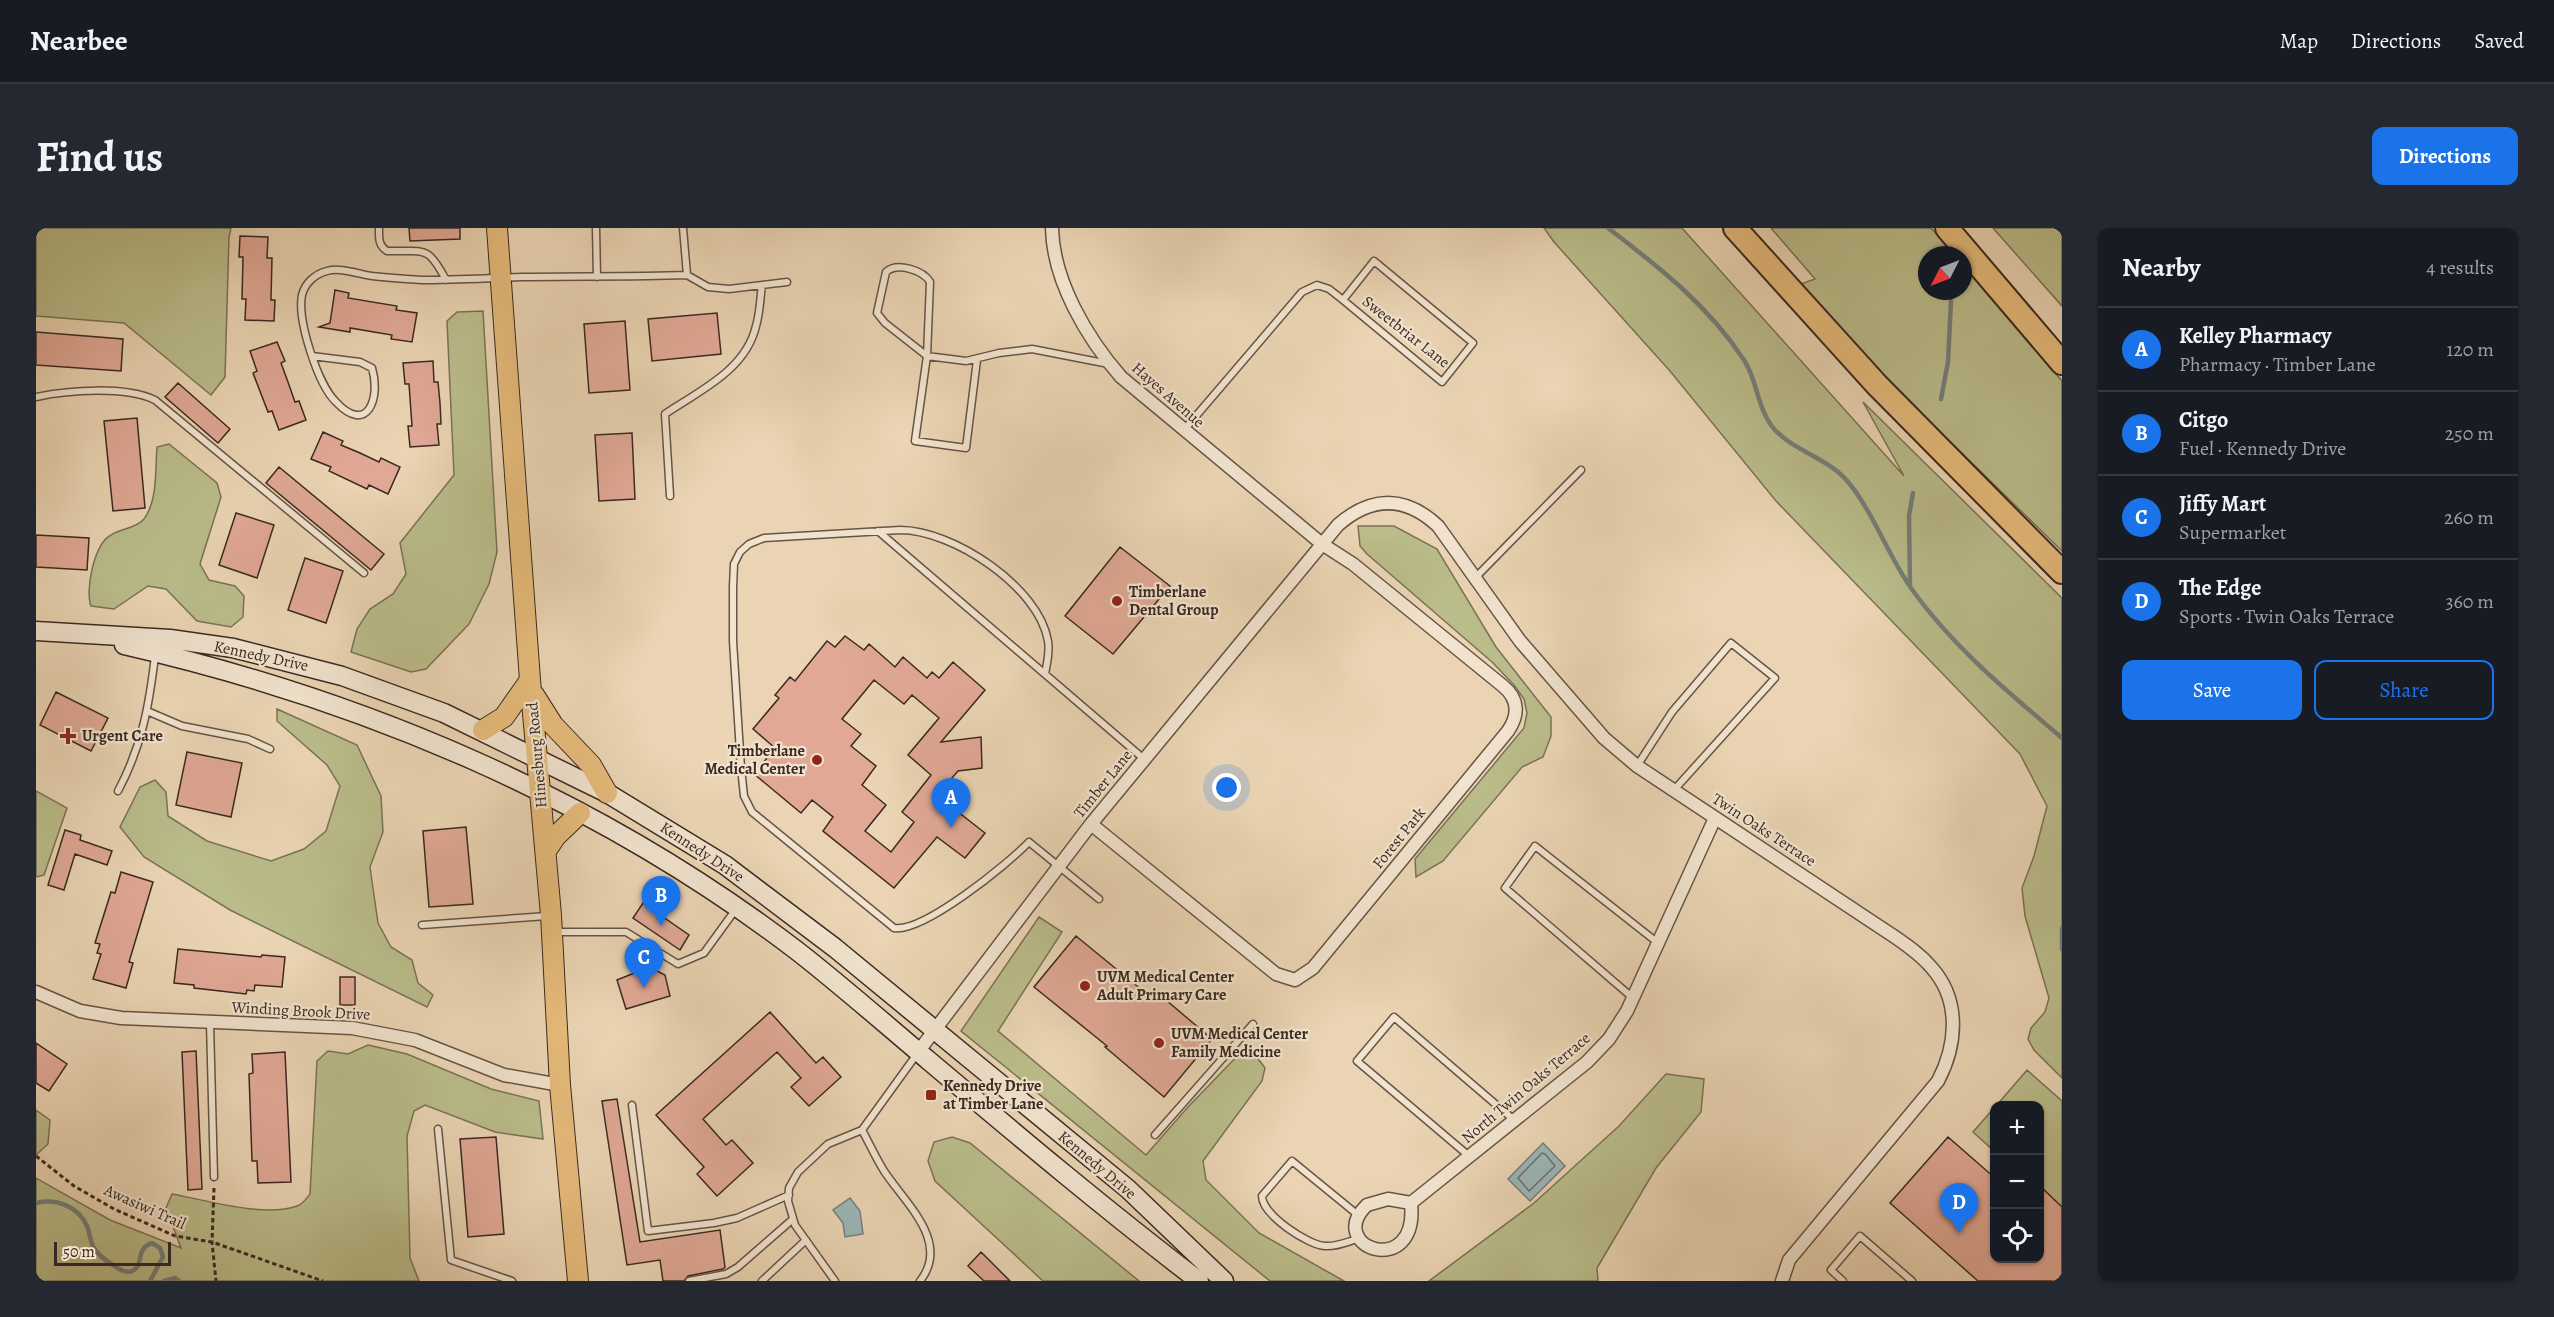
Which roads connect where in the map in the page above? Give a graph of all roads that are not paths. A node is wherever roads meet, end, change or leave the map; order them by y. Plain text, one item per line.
1 (379, 228) edge
2 (497, 228) edge
3 (596, 228) edge
4 (683, 228) edge
5 (1052, 228) edge
6 (1735, 228) edge
7 (1947, 228) edge
8 (687, 275) junction
9 (597, 277) junction
10 (501, 279) junction
11 (446, 280) junction
12 (787, 282) dead end
13 (762, 285) junction
14 (1343, 300) junction
15 (312, 356) junction
16 (927, 356) junction
17 (977, 360) junction
18 (2062, 363) edge
19 (1110, 364) junction
20 (36, 397) edge
21 (1184, 430) junction
22 (1581, 470) dead end
23 (670, 496) dead end
24 (878, 531) junction
25 (1322, 544) junction
26 (2062, 572) edge
27 (364, 573) dead end
28 (1475, 579) junction
29 (36, 631) edge
30 (72, 633) junction
31 (156, 652) junction
32 (1045, 674) junction
33 (531, 685) junction
34 (147, 711) junction
35 (483, 730) junction
36 (270, 749) dead end
37 (537, 757) junction
38 (1145, 760) junction
39 (1637, 766) junction
40 (1673, 790) junction
41 (118, 791) dead end
42 (541, 793) junction
43 (607, 793) junction
44 (580, 813) junction
45 (1715, 818) junction
46 (1091, 824) junction
47 (546, 851) junction
48 (1059, 866) junction
49 (1099, 898) dead end
50 (736, 908) junction
51 (551, 924) junction
52 (422, 925) dead end
53 (1658, 943) junction
54 (36, 992) edge
55 (1633, 998) junction
56 (210, 1023) junction
57 (1253, 1024) dead end
58 (934, 1031) junction
59 (918, 1052) junction
60 (560, 1085) junction
61 (632, 1105) dead end
62 (1514, 1120) junction
63 (438, 1129) dead end
64 (862, 1130) junction
65 (1155, 1135) dead end
66 (1469, 1156) junction
67 (214, 1177) road end
68 (789, 1195) junction
69 (1411, 1203) junction
70 (1358, 1215) junction
71 (793, 1219) junction
72 (1357, 1239) junction
73 (806, 1240) junction
74 (512, 1281) edge
75 (578, 1281) edge
76 (689, 1281) edge
77 (762, 1281) edge
78 (835, 1281) edge
79 (920, 1281) edge
80 (1199, 1281) edge
81 (1224, 1281) edge
82 (1782, 1281) edge
83 (1843, 1281) edge
84 (1912, 1281) edge

1 - 11 lane
2 - 10 main road, Hinesburg Road
3 - 9 lane
4 - 8 lane
5 - 19 street, Hayes Avenue
6 - 26 highway
7 - 18 highway
8 - 9 lane
8 - 13 lane
9 - 10 lane
10 - 11 lane
10 - 33 main road, Hinesburg Road
11 - 15 lane
12 - 13 lane
13 - 23 lane
14 - 14 lane, Sweetbriar Lane
14 - 21 lane, Sweetbriar Lane
15 - 15 lane
16 - 16 lane
16 - 17 lane
16 - 17 lane
17 - 19 lane
19 - 21 street, Hayes Avenue
20 - 27 lane
21 - 25 street, Hayes Avenue
22 - 28 lane
24 - 32 lane
24 - 32 lane
24 - 48 lane
25 - 28 street, Twin Oaks Terrace
25 - 38 street, Timber Lane
25 - 46 street, Forest Park
28 - 39 street, Twin Oaks Terrace
29 - 30 main road, Kennedy Drive
30 - 31 main road, Kennedy Drive
30 - 35 main road, Kennedy Drive
31 - 34 lane
31 - 42 main road, Kennedy Drive
32 - 38 lane
33 - 35 main road
33 - 37 main road, Hinesburg Road
33 - 43 main road
34 - 36 lane
34 - 41 lane
35 - 37 main road, Kennedy Drive
37 - 42 main road, Hinesburg Road
37 - 43 main road, Kennedy Drive
38 - 46 street, Timber Lane
39 - 40 street, Twin Oaks Terrace
39 - 40 lane
40 - 45 street, Twin Oaks Terrace
42 - 44 main road, Kennedy Drive
42 - 47 main road, Hinesburg Road
43 - 58 main road, Kennedy Drive
44 - 47 main road
44 - 50 main road, Kennedy Drive
45 - 53 street, North Twin Oaks Terrace
45 - 82 street, Twin Oaks Terrace
46 - 48 street, Timber Lane
47 - 51 main road, Hinesburg Road
48 - 49 lane
48 - 58 street, Timber Lane
50 - 51 lane
50 - 59 main road, Kennedy Drive
51 - 52 lane
51 - 60 main road, Hinesburg Road
53 - 55 street, North Twin Oaks Terrace
53 - 55 lane
54 - 56 street, Winding Brook Drive
55 - 62 street, North Twin Oaks Terrace
56 - 60 street, Winding Brook Drive
56 - 67 lane
57 - 65 lane
58 - 59 street, Timber Lane
58 - 81 main road, Kennedy Drive
59 - 64 lane
59 - 80 main road, Kennedy Drive
60 - 75 main road, Hinesburg Road
61 - 68 lane
62 - 66 street, North Twin Oaks Terrace
62 - 66 lane
63 - 74 lane
64 - 68 lane
64 - 79 lane
66 - 69 street, North Twin Oaks Terrace
68 - 71 lane
69 - 70 street
69 - 72 street
70 - 72 street
70 - 72 lane
71 - 73 lane
71 - 76 lane
73 - 77 lane
73 - 78 lane
83 - 84 lane

